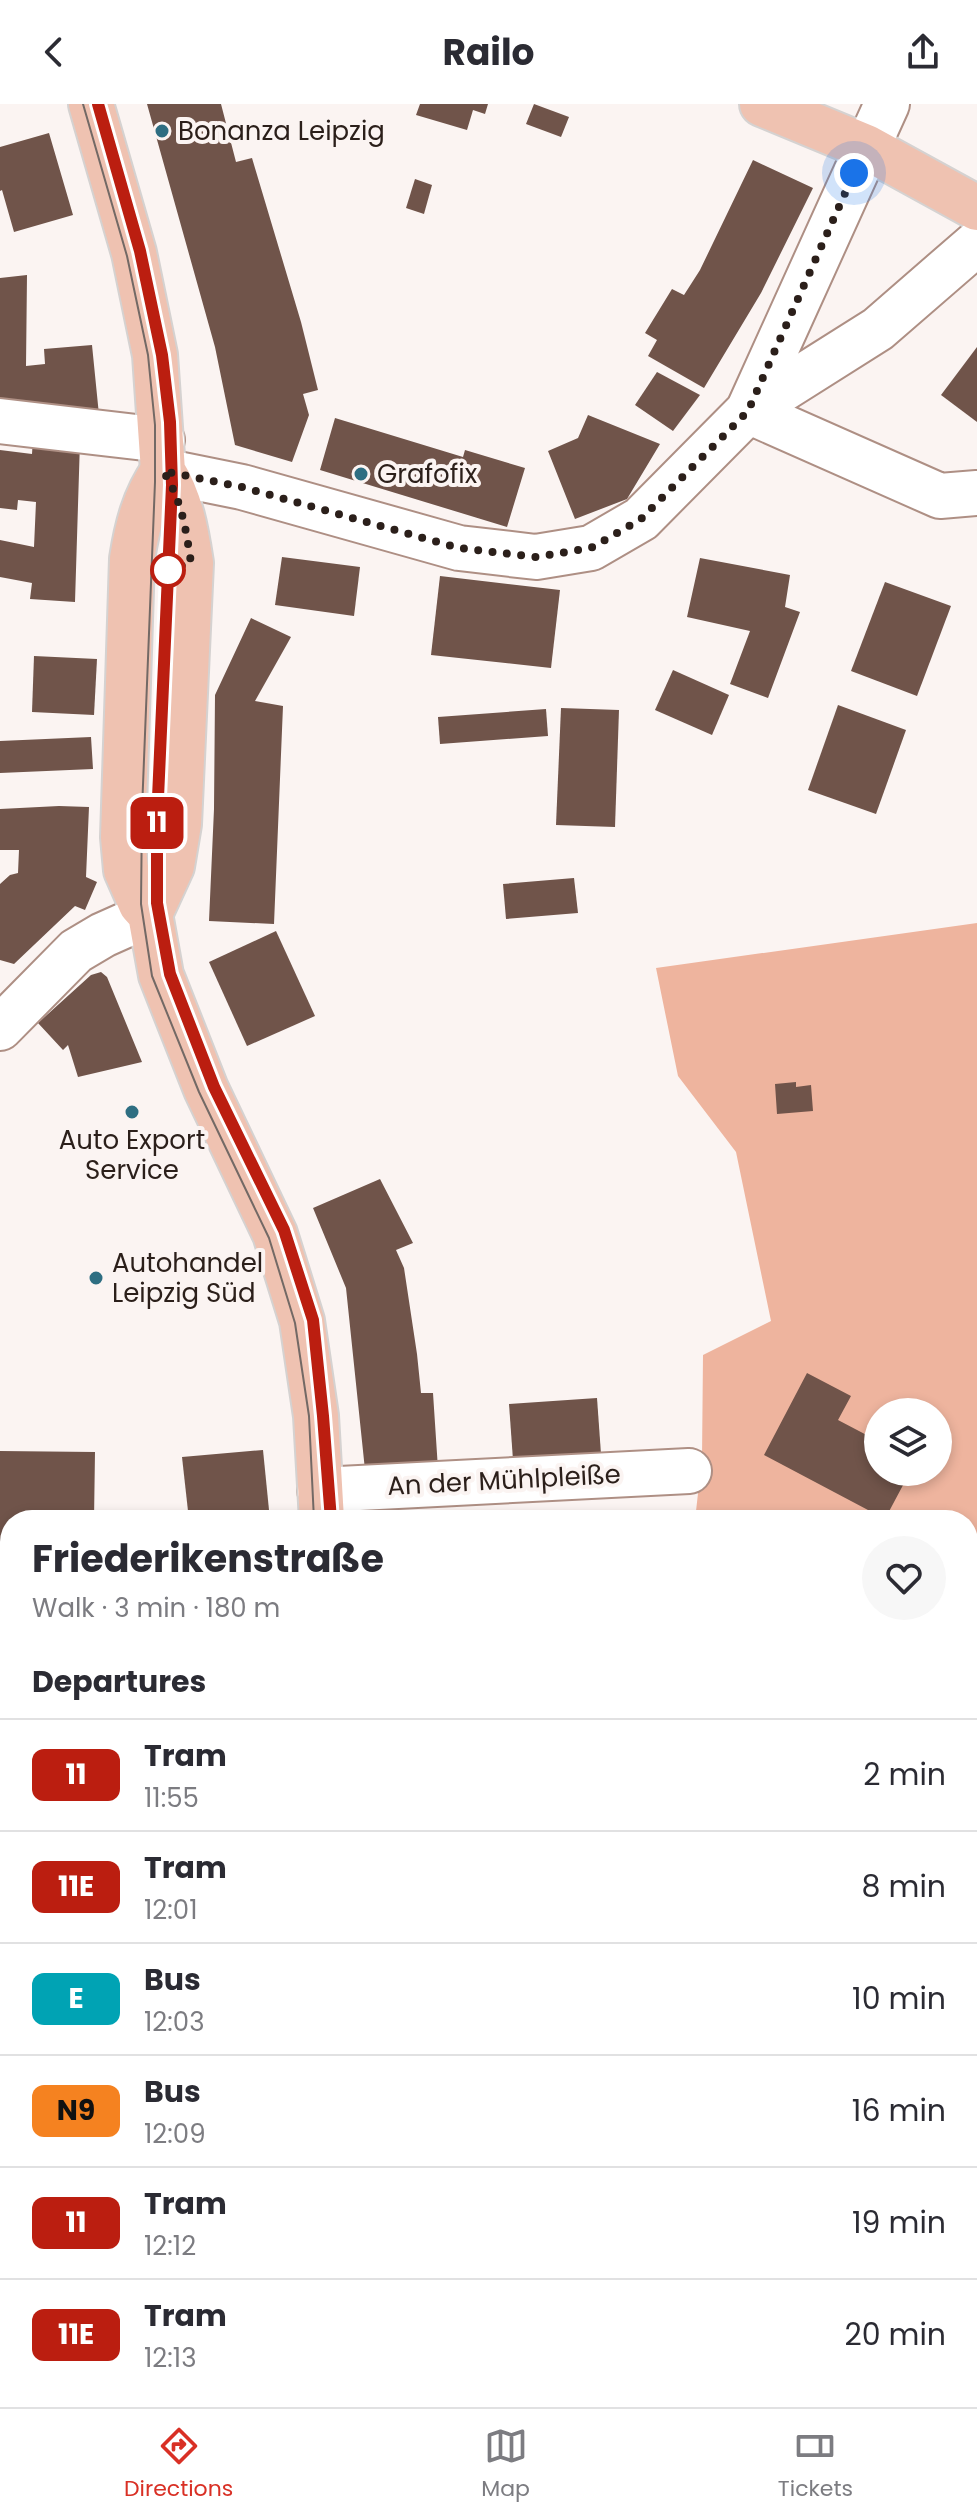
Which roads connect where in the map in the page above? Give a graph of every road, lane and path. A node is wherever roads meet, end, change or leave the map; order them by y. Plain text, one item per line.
1 (91, 104) edge
2 (762, 104) edge
3 (887, 104) edge
4 (866, 147) junction
5 (977, 208) edge
6 (977, 243) edge
7 (748, 411) junction
8 (0, 421) edge
9 (163, 455) junction
10 (977, 493) edge
11 (150, 914) junction
12 (0, 1028) edge
13 (689, 1471) dead end
14 (321, 1505) edge

1 - 9 main road
2 - 4 main road
3 - 4 street
4 - 5 main road
4 - 7 street
6 - 7 street
7 - 9 street
7 - 10 street
8 - 9 street
9 - 11 main road
9 - 11 main road
11 - 12 street
11 - 14 main road
13 - 14 street, An der Mühlpleiße

